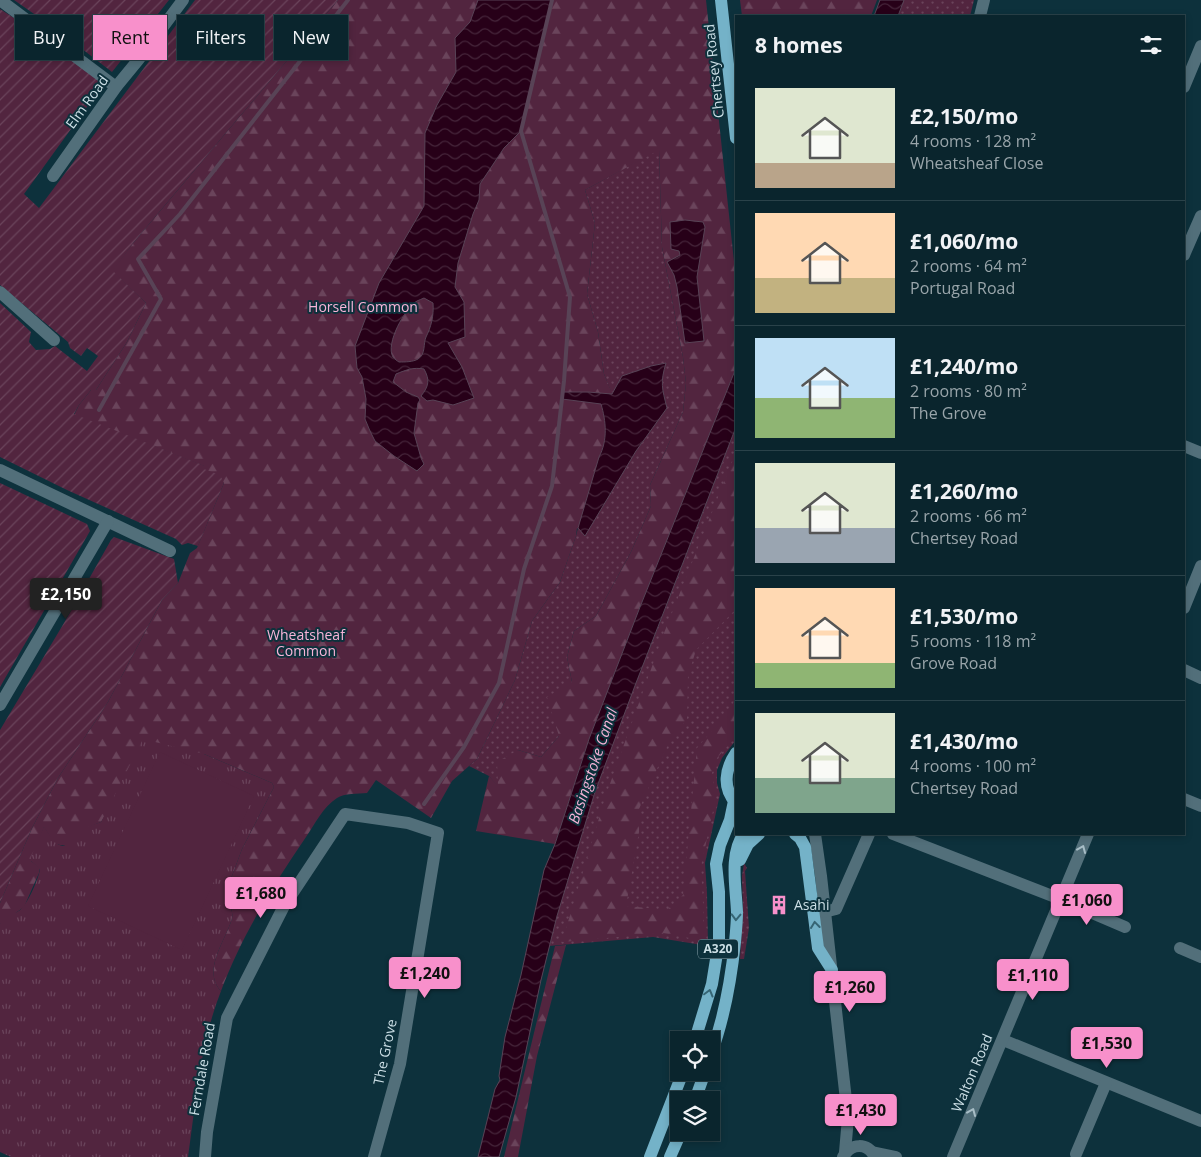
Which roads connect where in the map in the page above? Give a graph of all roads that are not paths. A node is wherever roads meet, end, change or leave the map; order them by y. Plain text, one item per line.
1 (0, 0) edge
2 (183, 0) edge
3 (721, 0) edge
4 (984, 0) edge
5 (980, 15) edge
6 (1201, 46) edge
7 (1185, 85) edge
8 (116, 87) junction
9 (735, 129) edge
10 (53, 176) dead end
11 (1201, 216) edge
12 (1185, 253) edge
13 (0, 292) edge
14 (46, 337) dead end
15 (1185, 446) edge
16 (1201, 453) edge
17 (0, 470) edge
18 (108, 521) junction
19 (170, 551) dead end
20 (1201, 566) edge
21 (1185, 606) edge
22 (1185, 670) edge
23 (1201, 678) edge
24 (0, 705) edge
25 (735, 754) edge
26 (1185, 799) edge
27 (735, 802) edge
28 (1201, 806) edge
29 (438, 833) joint
30 (743, 835) edge
31 (758, 835) edge
32 (796, 835) edge
33 (814, 835) edge
34 (869, 835) edge
35 (896, 835) edge
36 (1088, 835) edge
37 (736, 869) junction
38 (1060, 900) junction
39 (824, 912) junction
40 (1124, 927) dead end
41 (1180, 948) dead end
42 (1201, 957) edge
43 (832, 970) junction
44 (698, 1031) edge
45 (717, 1031) edge
46 (1003, 1040) junction
47 (680, 1081) edge
48 (1106, 1083) junction
49 (848, 1118) junction
50 (1201, 1121) edge
51 (677, 1141) edge
52 (870, 1152) edge
53 (1076, 1154) dead end
54 (844, 1155) edge
55 (205, 1157) edge
56 (374, 1157) edge
57 (650, 1157) edge
58 (670, 1157) edge
59 (896, 1157) edge
60 (953, 1157) edge

1 - 8 street
2 - 8 street, Elm Road
3 - 9 main road, Chertsey Road
4 - 5 street
6 - 7 street
8 - 10 street, Elm Road
11 - 12 street
13 - 14 street
15 - 16 street
17 - 18 street
18 - 19 street
18 - 24 street
20 - 21 street
22 - 23 street
25 - 27 main road, A320
26 - 28 street
44 -> 27 main road, A320
29 - 55 street, Ferndale Road
29 - 56 street, The Grove
30 - 37 main road, A320
31 - 37 main road
43 -> 32 main road
33 - 39 street
34 - 39 street
35 - 38 street
38 -> 36 street, Walton Road
37 -> 45 main road, A320
38 - 40 street
38 - 46 street, Walton Road
39 - 43 street
41 - 42 street
43 - 49 street
46 - 48 street
60 -> 46 street, Walton Road
47 - 57 main road
48 - 50 street
48 - 53 street
49 - 52 street
49 - 54 street
51 - 58 main road
52 - 54 street
52 - 59 street

